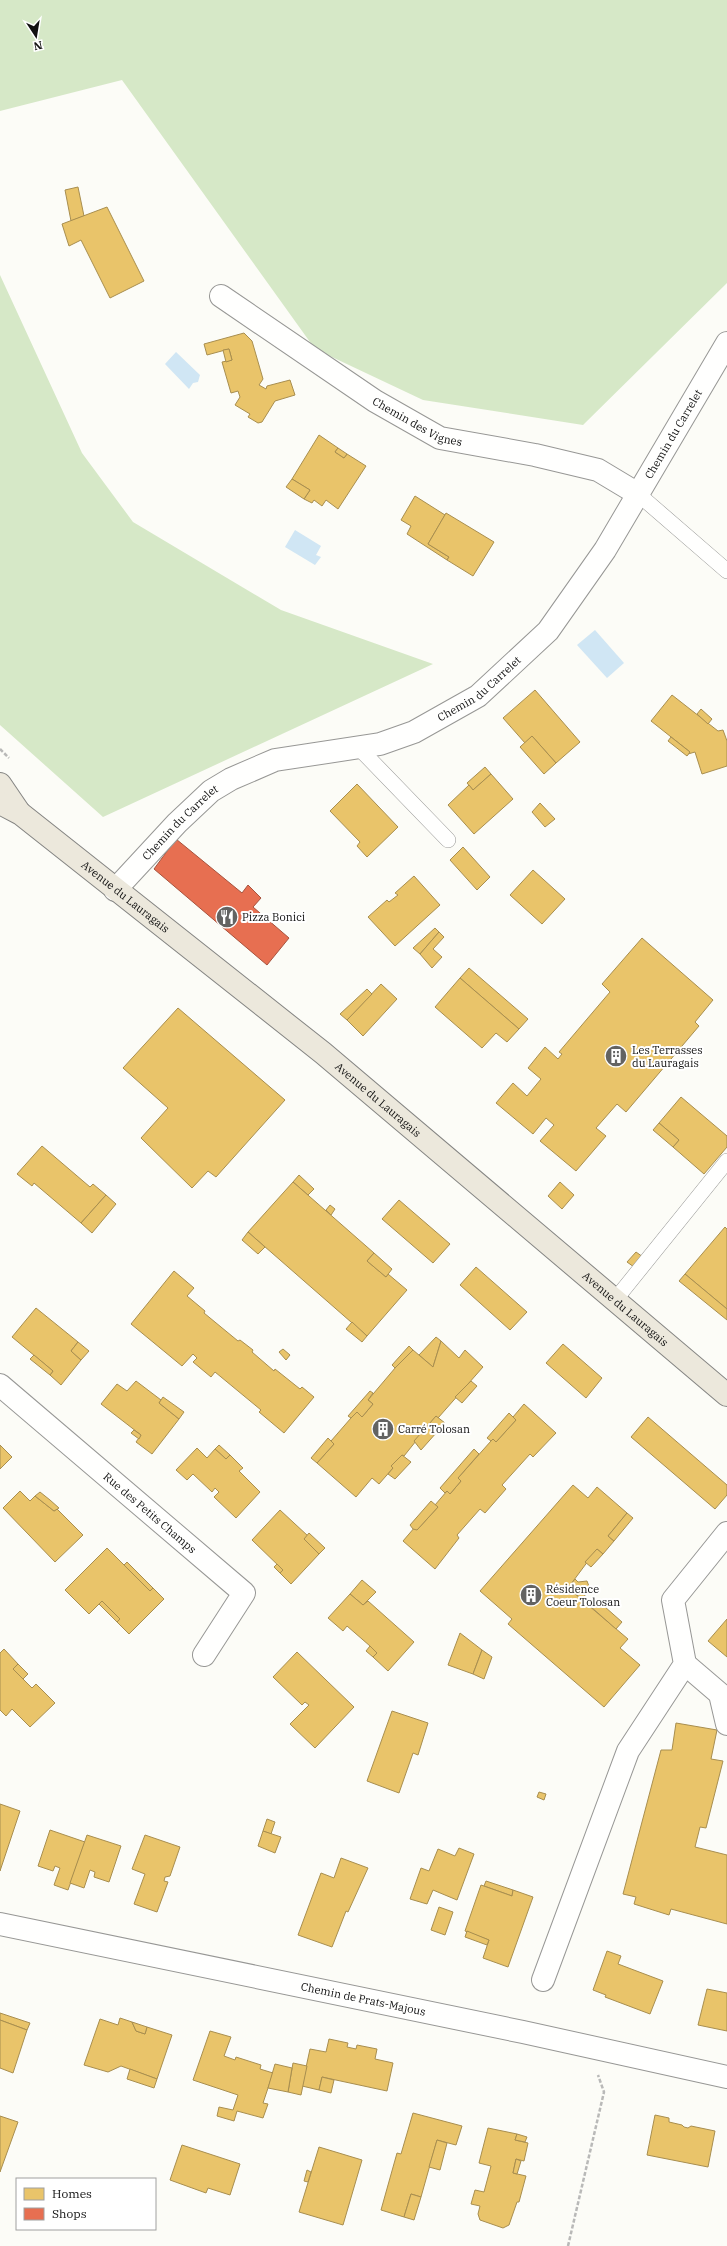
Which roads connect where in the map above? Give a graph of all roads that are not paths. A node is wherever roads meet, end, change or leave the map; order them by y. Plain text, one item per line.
1 (220, 296) dead end
2 (727, 343) edge
3 (638, 494) junction
4 (727, 571) edge
5 (358, 747) junction
6 (0, 784) edge
7 (0, 803) edge
8 (21, 814) junction
9 (448, 840) dead end
10 (115, 890) junction
11 (727, 1161) edge
12 (615, 1300) junction
13 (0, 1385) edge
14 (727, 1395) edge
15 (727, 1532) edge
16 (204, 1655) dead end
17 (685, 1664) junction
18 (727, 1724) edge
19 (0, 1924) edge
20 (543, 1980) dead end
21 (727, 2076) edge

1 - 3 street, Chemin des Vignes
2 - 3 street, Chemin du Carrelet
3 - 4 lane
3 - 5 street, Chemin du Carrelet
5 - 9 lane
5 - 10 street, Chemin du Carrelet
6 - 8 main road, Avenue du Lauragais
7 - 8 main road, Avenue du Lauragais
8 - 10 main road, Avenue du Lauragais
10 - 12 main road, Avenue du Lauragais
11 - 12 lane
12 - 14 main road, Avenue du Lauragais
13 - 16 street, Rue des Petits Champs
15 - 17 street
17 - 18 street
17 - 20 street
19 - 21 street, Chemin de Prats-Majous

